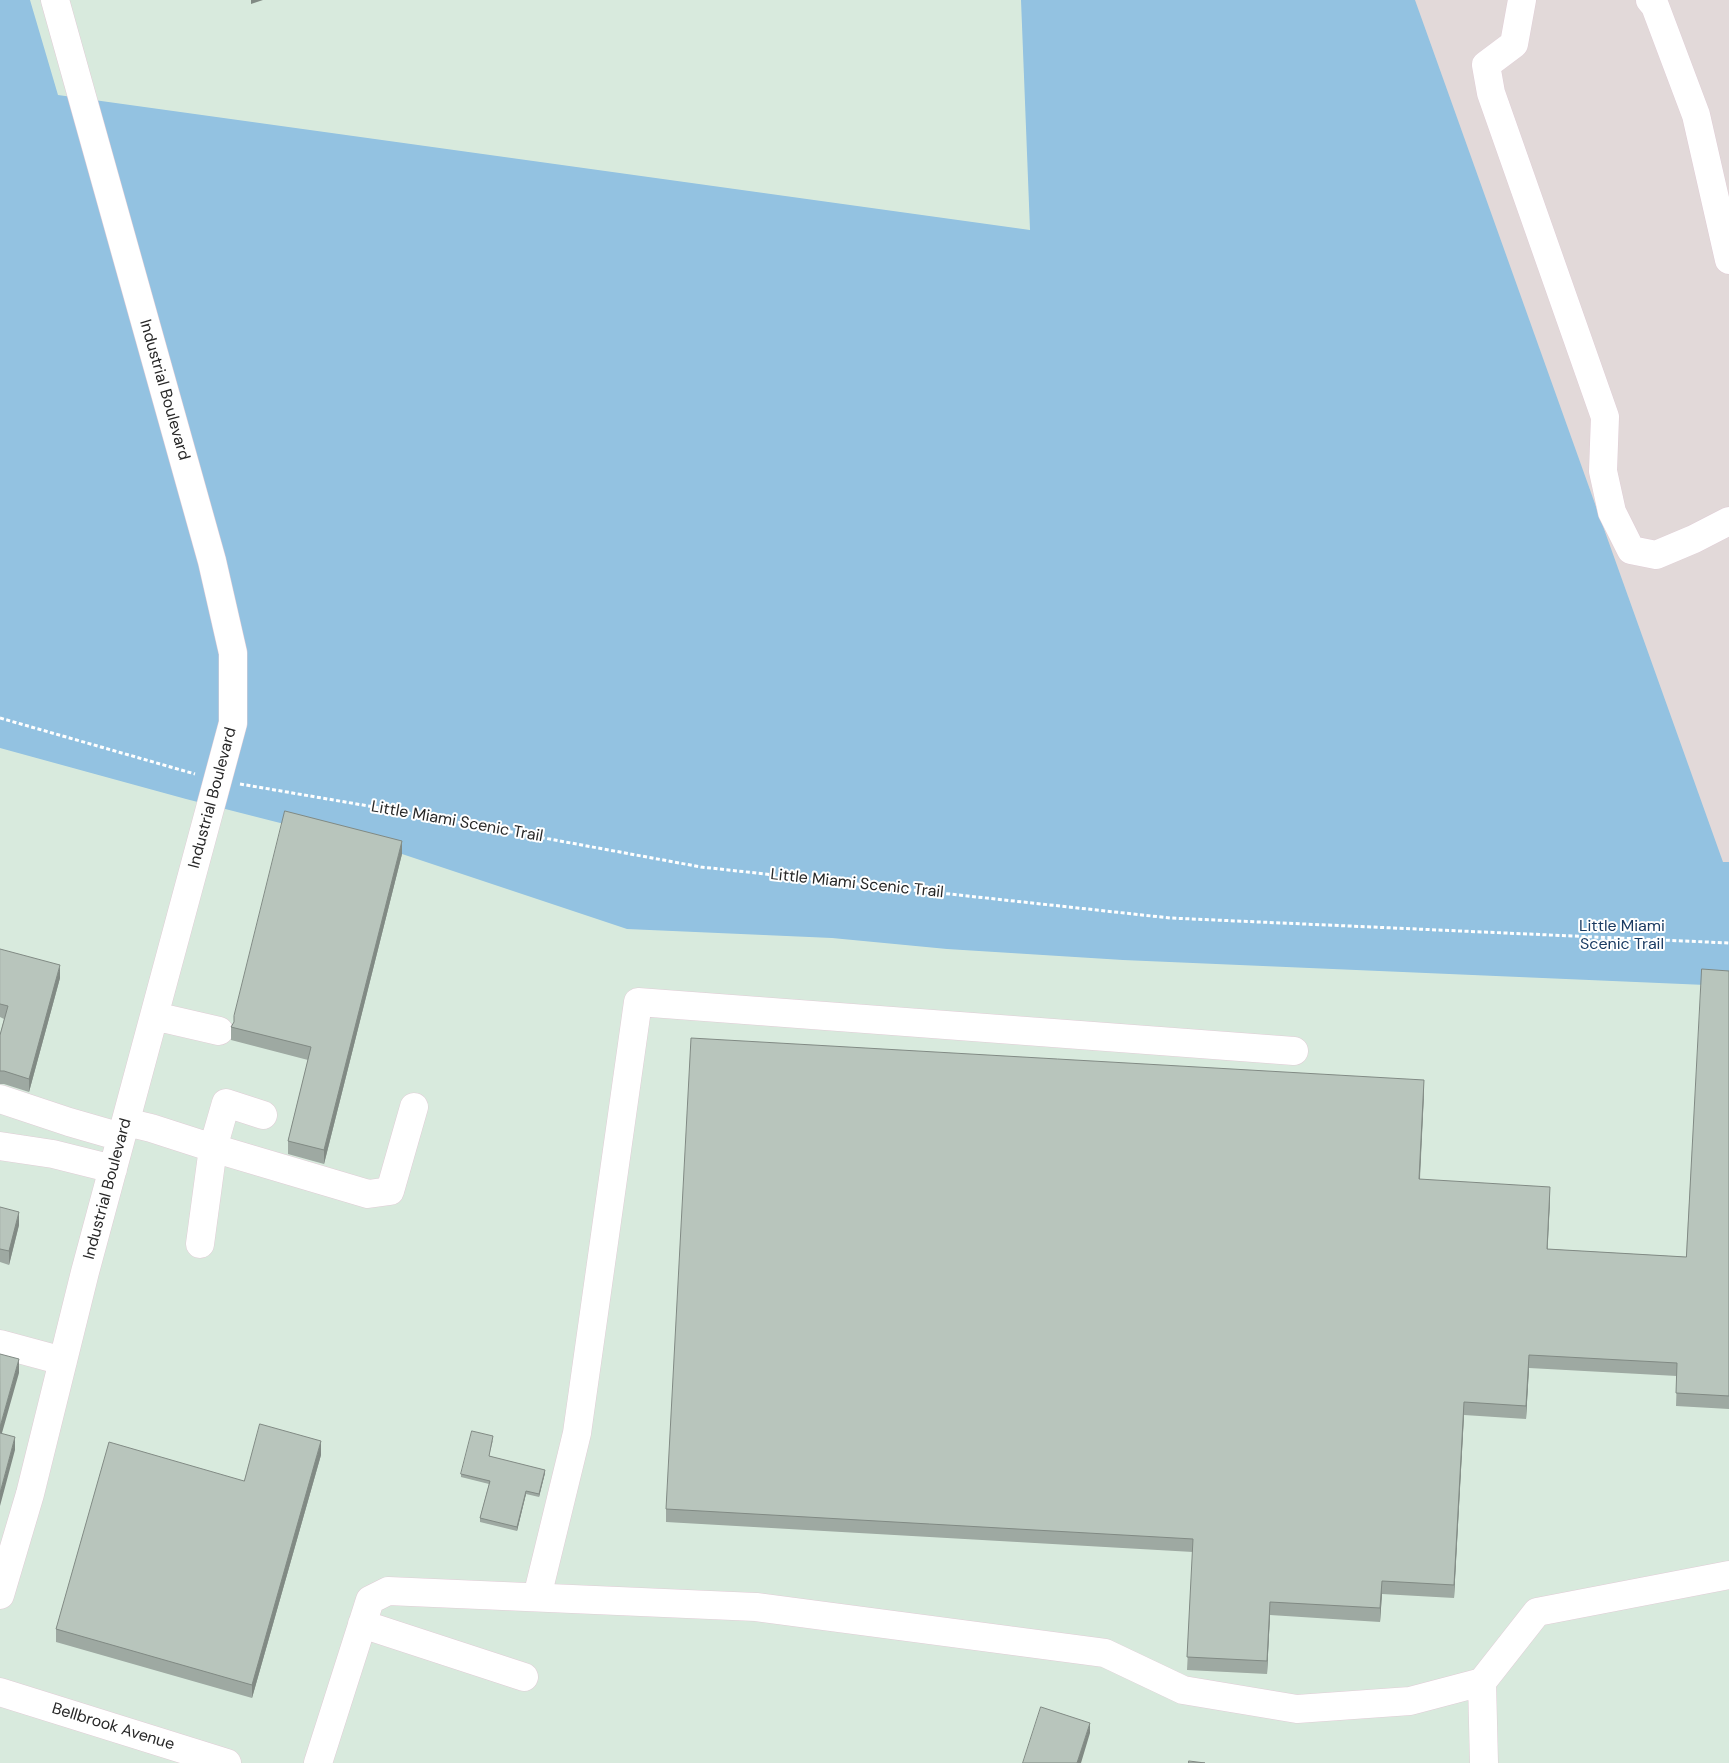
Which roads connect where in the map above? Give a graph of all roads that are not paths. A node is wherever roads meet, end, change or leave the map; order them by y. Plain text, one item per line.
1 (54, 0) edge
2 (1522, 0) edge
3 (1650, 0) edge
4 (1729, 260) edge
5 (1729, 521) edge
6 (154, 1016) junction
7 (219, 1031) dead end
8 (1294, 1051) dead end
9 (0, 1099) edge
10 (414, 1107) dead end
11 (263, 1115) dead end
12 (124, 1130) junction
13 (0, 1146) edge
14 (212, 1148) junction
15 (113, 1169) junction
16 (200, 1244) dead end
17 (0, 1344) edge
18 (63, 1361) junction
19 (1729, 1575) edge
20 (0, 1595) edge
21 (537, 1597) junction
22 (362, 1624) junction
23 (524, 1677) dead end
24 (1482, 1682) junction
25 (0, 1692) edge
26 (227, 1763) edge
27 (318, 1763) edge
28 (1484, 1763) edge

1 - 6 street, Industrial Boulevard
2 - 5 street
3 - 4 street
6 - 7 street
6 - 12 street, Industrial Boulevard
8 - 21 street
9 - 12 street
10 - 14 street
11 - 14 street
12 - 14 street
12 - 15 street, Industrial Boulevard
13 - 15 street
14 - 16 street
15 - 18 street, Industrial Boulevard
17 - 18 street
18 - 20 street, Industrial Boulevard
19 - 24 street
21 - 22 street
21 - 24 street
22 - 23 street
22 - 27 street
24 - 28 street
25 - 26 street, Bellbrook Avenue

